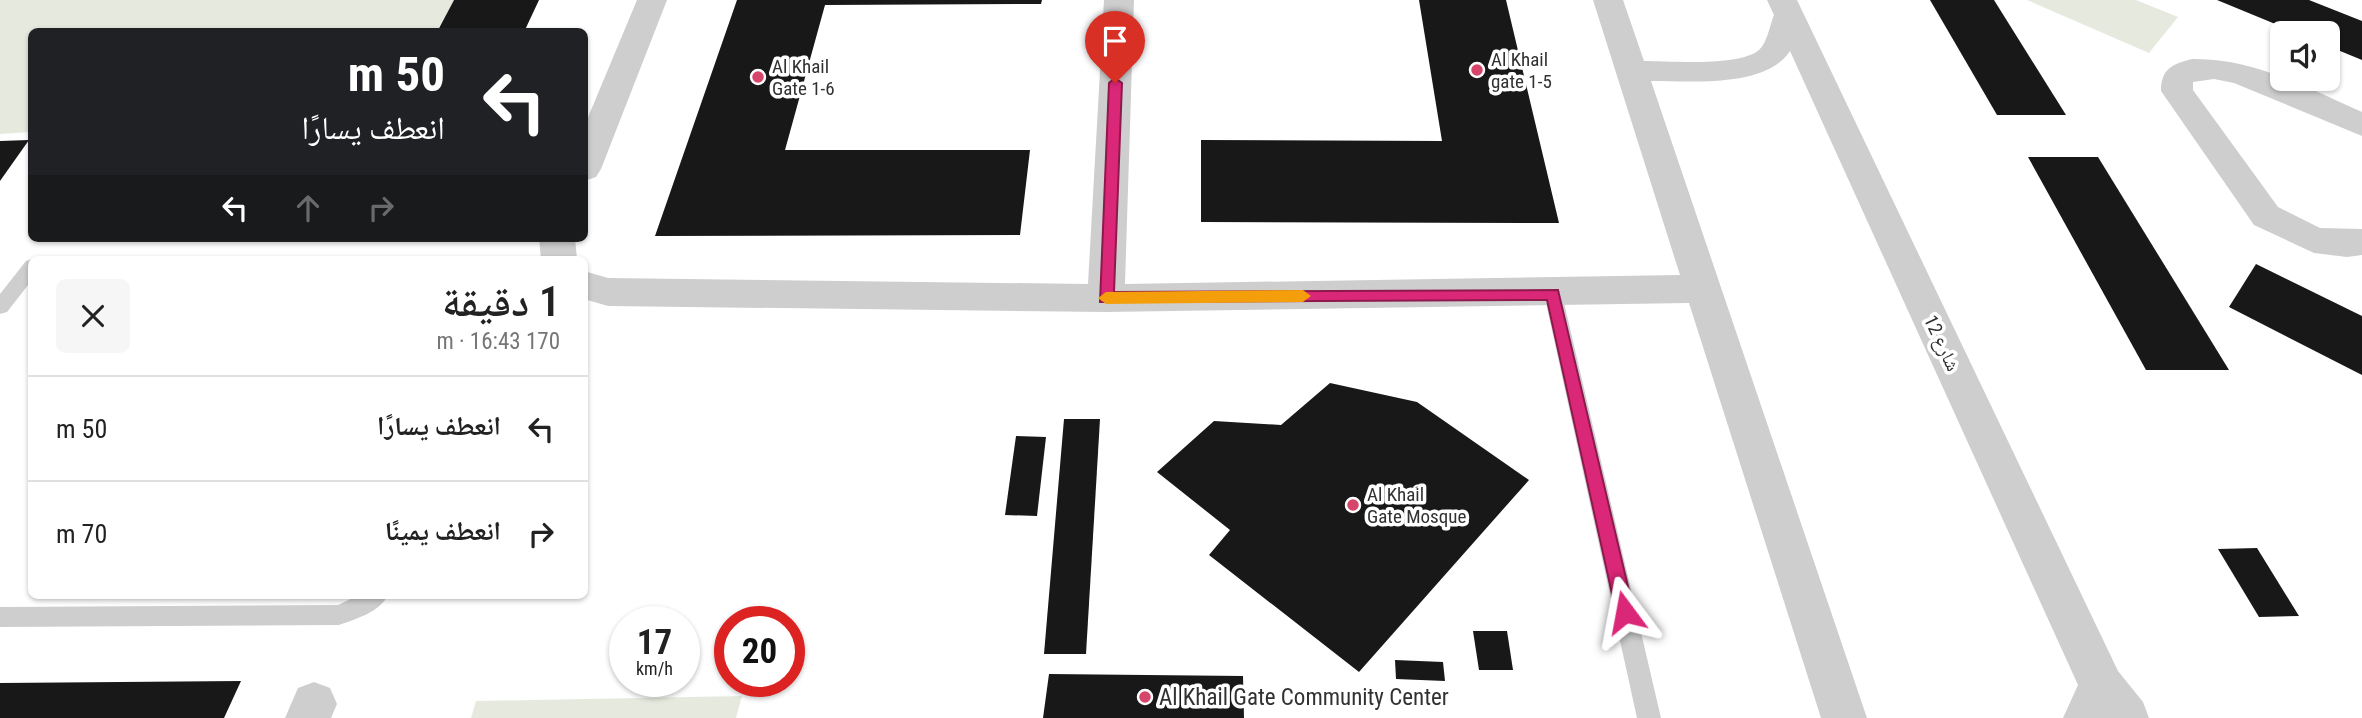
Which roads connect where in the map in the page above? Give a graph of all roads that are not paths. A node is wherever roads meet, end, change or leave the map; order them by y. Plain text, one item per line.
1 (652, 0) edge
2 (1119, 0) edge
3 (1608, 0) edge
4 (1786, 7) edge
5 (1631, 71) junction
6 (2362, 125) edge
7 (588, 159) edge
8 (2362, 242) edge
9 (28, 271) edge
10 (588, 286) edge
11 (1703, 289) junction
12 (1553, 294) junction
13 (1106, 298) junction
14 (0, 307) edge
15 (371, 599) edge
16 (0, 617) edge
17 (2105, 707) edge
18 (1649, 718) edge
19 (1844, 718) edge

1 - 7 street
2 - 13 street
3 - 5 street
4 - 5 street
4 - 17 street, شارع 12
5 - 11 street
6 - 8 street
9 - 14 lane
10 - 13 street
11 - 12 street
11 - 19 street
12 - 13 street
12 - 18 lane
15 - 16 lane

